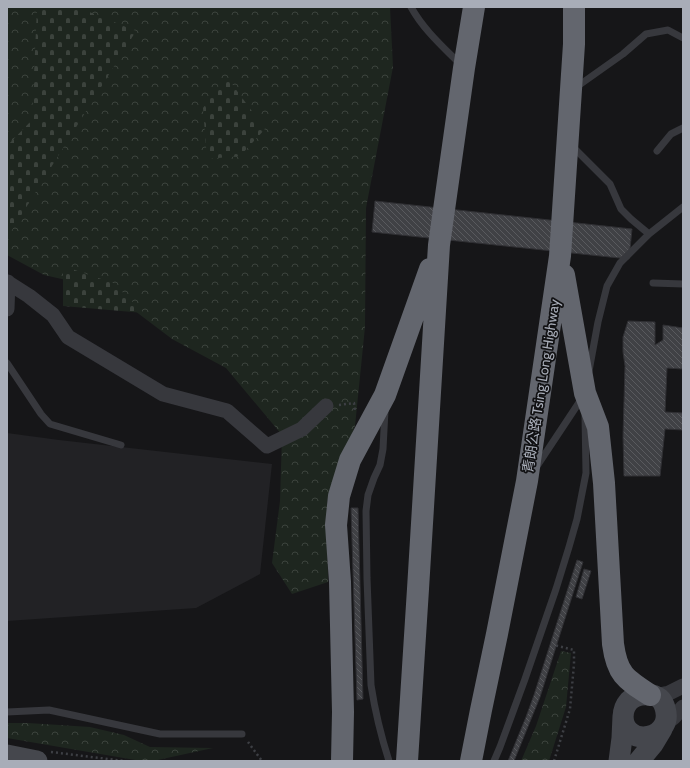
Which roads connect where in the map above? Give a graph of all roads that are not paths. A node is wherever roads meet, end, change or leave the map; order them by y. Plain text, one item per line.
1 (411, 7) edge
2 (474, 7) edge
3 (574, 7) edge
4 (683, 38) edge
5 (464, 68) junction
6 (571, 91) junction
7 (683, 128) edge
8 (568, 142) junction
9 (657, 151) dead end
10 (683, 207) edge
11 (649, 234) junction
12 (439, 245) junction
13 (560, 256) junction
14 (7, 282) edge
15 (653, 283) dead end
16 (683, 284) edge
17 (7, 309) edge
18 (7, 363) edge
19 (585, 394) junction
20 (385, 395) junction
21 (326, 406) road end
22 (121, 445) dead end
23 (527, 480) junction
24 (683, 686) edge
25 (652, 695) junction
26 (683, 708) edge
27 (7, 712) edge
28 (623, 716) junction
29 (664, 726) junction
30 (242, 734) dead end
31 (7, 755) edge
32 (41, 756) edge
33 (342, 761) edge
34 (389, 761) edge
35 (407, 761) edge
36 (471, 761) edge
37 (494, 761) edge
38 (619, 761) edge
39 (639, 761) edge

1 - 5 lane
2 - 5 highway
3 - 6 highway, 青朗公路 Tsing Long Highway
4 - 6 lane
5 - 12 highway
6 - 8 highway, 青朗公路 Tsing Long Highway
7 - 9 lane
8 - 11 lane
8 - 13 highway, 青朗公路 Tsing Long Highway
10 - 11 lane
11 - 19 lane
12 - 20 highway
12 - 35 highway
13 - 19 highway
13 - 23 highway, 青朗公路 Tsing Long Highway
14 - 17 street
14 - 21 street
15 - 16 lane
18 - 22 lane
19 - 23 lane
19 - 25 highway
19 - 37 lane
20 - 33 highway
20 - 34 lane
23 - 36 highway, 青朗公路 Tsing Long Highway
24 - 25 street
25 - 28 main road
25 - 29 main road
26 - 29 street
27 - 30 lane
28 - 29 main road
28 - 38 main road
29 - 39 main road
31 - 32 main road

